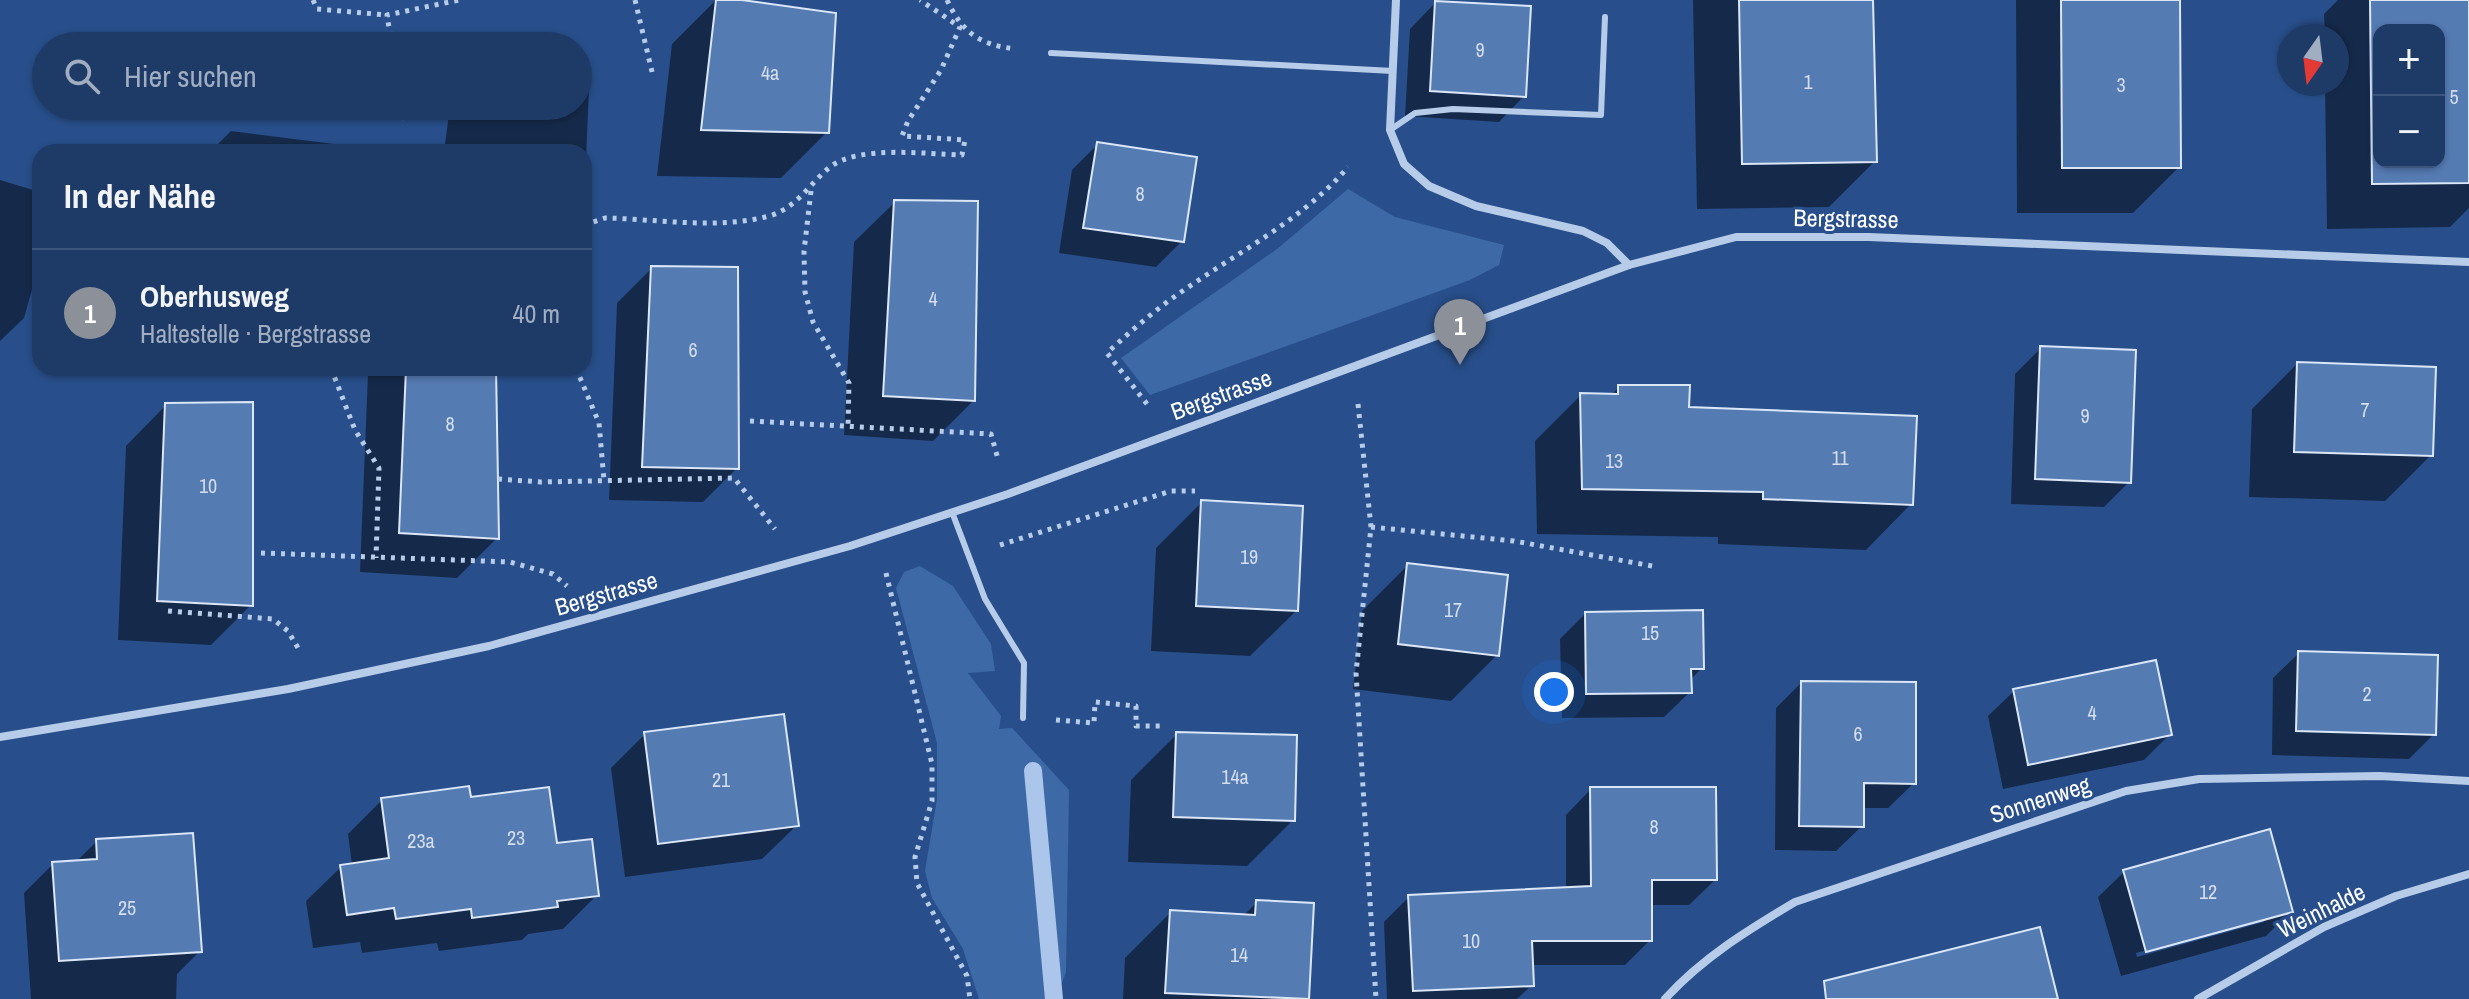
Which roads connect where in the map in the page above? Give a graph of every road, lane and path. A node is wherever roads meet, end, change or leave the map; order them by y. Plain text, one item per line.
1 (313, 0) edge
2 (459, 0) edge
3 (635, 0) edge
4 (920, 0) edge
5 (947, 0) edge
6 (1396, 0) edge
7 (387, 15) junction
8 (1605, 17) dead end
9 (960, 27) junction
10 (390, 32) edge
11 (1051, 53) joint
12 (1393, 71) junction
13 (653, 76) dead end
14 (1390, 130) junction
15 (1348, 167) dead end
16 (811, 190) junction
17 (592, 222) edge
18 (2469, 262) edge
19 (1629, 265) junction
20 (334, 376) edge
21 (579, 376) edge
22 (1358, 404) dead end
23 (1149, 407) dead end
24 (750, 421) dead end
25 (848, 426) junction
26 (498, 479) dead end
27 (604, 481) junction
28 (1195, 491) dead end
29 (1008, 494) junction
30 (952, 512) junction
31 (1371, 527) junction
32 (775, 530) dead end
33 (261, 553) dead end
34 (968, 556) junction
35 (376, 558) junction
36 (1658, 567) dead end
37 (886, 573) dead end
38 (168, 611) dead end
39 (577, 622) junction
40 (306, 685) junction
41 (1023, 718) joint
42 (1163, 726) dead end
43 (0, 737) edge
44 (2469, 781) edge
45 (2469, 874) edge
46 (970, 999) edge
47 (1376, 999) edge
48 (1665, 999) edge
49 (2198, 999) edge

1 - 7 path
2 - 7 path
3 - 13 path
4 - 9 path
5 - 9 path
6 - 12 street
7 - 10 path
8 - 14 lane
9 - 11 path
9 - 16 path
11 - 12 lane
12 - 14 street
14 - 19 street
15 - 23 path
16 - 17 path
16 - 25 path
18 - 19 street, Bergstrasse
19 - 29 street, Bergstrasse
20 - 35 path
21 - 27 path
22 - 31 path
24 - 25 path
25 - 29 path
26 - 27 path
27 - 32 path
28 - 34 path
29 - 30 street, Bergstrasse
30 - 34 lane
30 - 39 street, Bergstrasse
31 - 36 path
31 - 47 path
33 - 35 path
34 - 41 lane
35 - 39 path
37 - 46 path
38 - 40 path
39 - 40 street, Bergstrasse
40 - 43 street, Bergstrasse
41 - 42 path
44 - 48 street, Sonnenweg
45 - 49 street, Weinhalde

